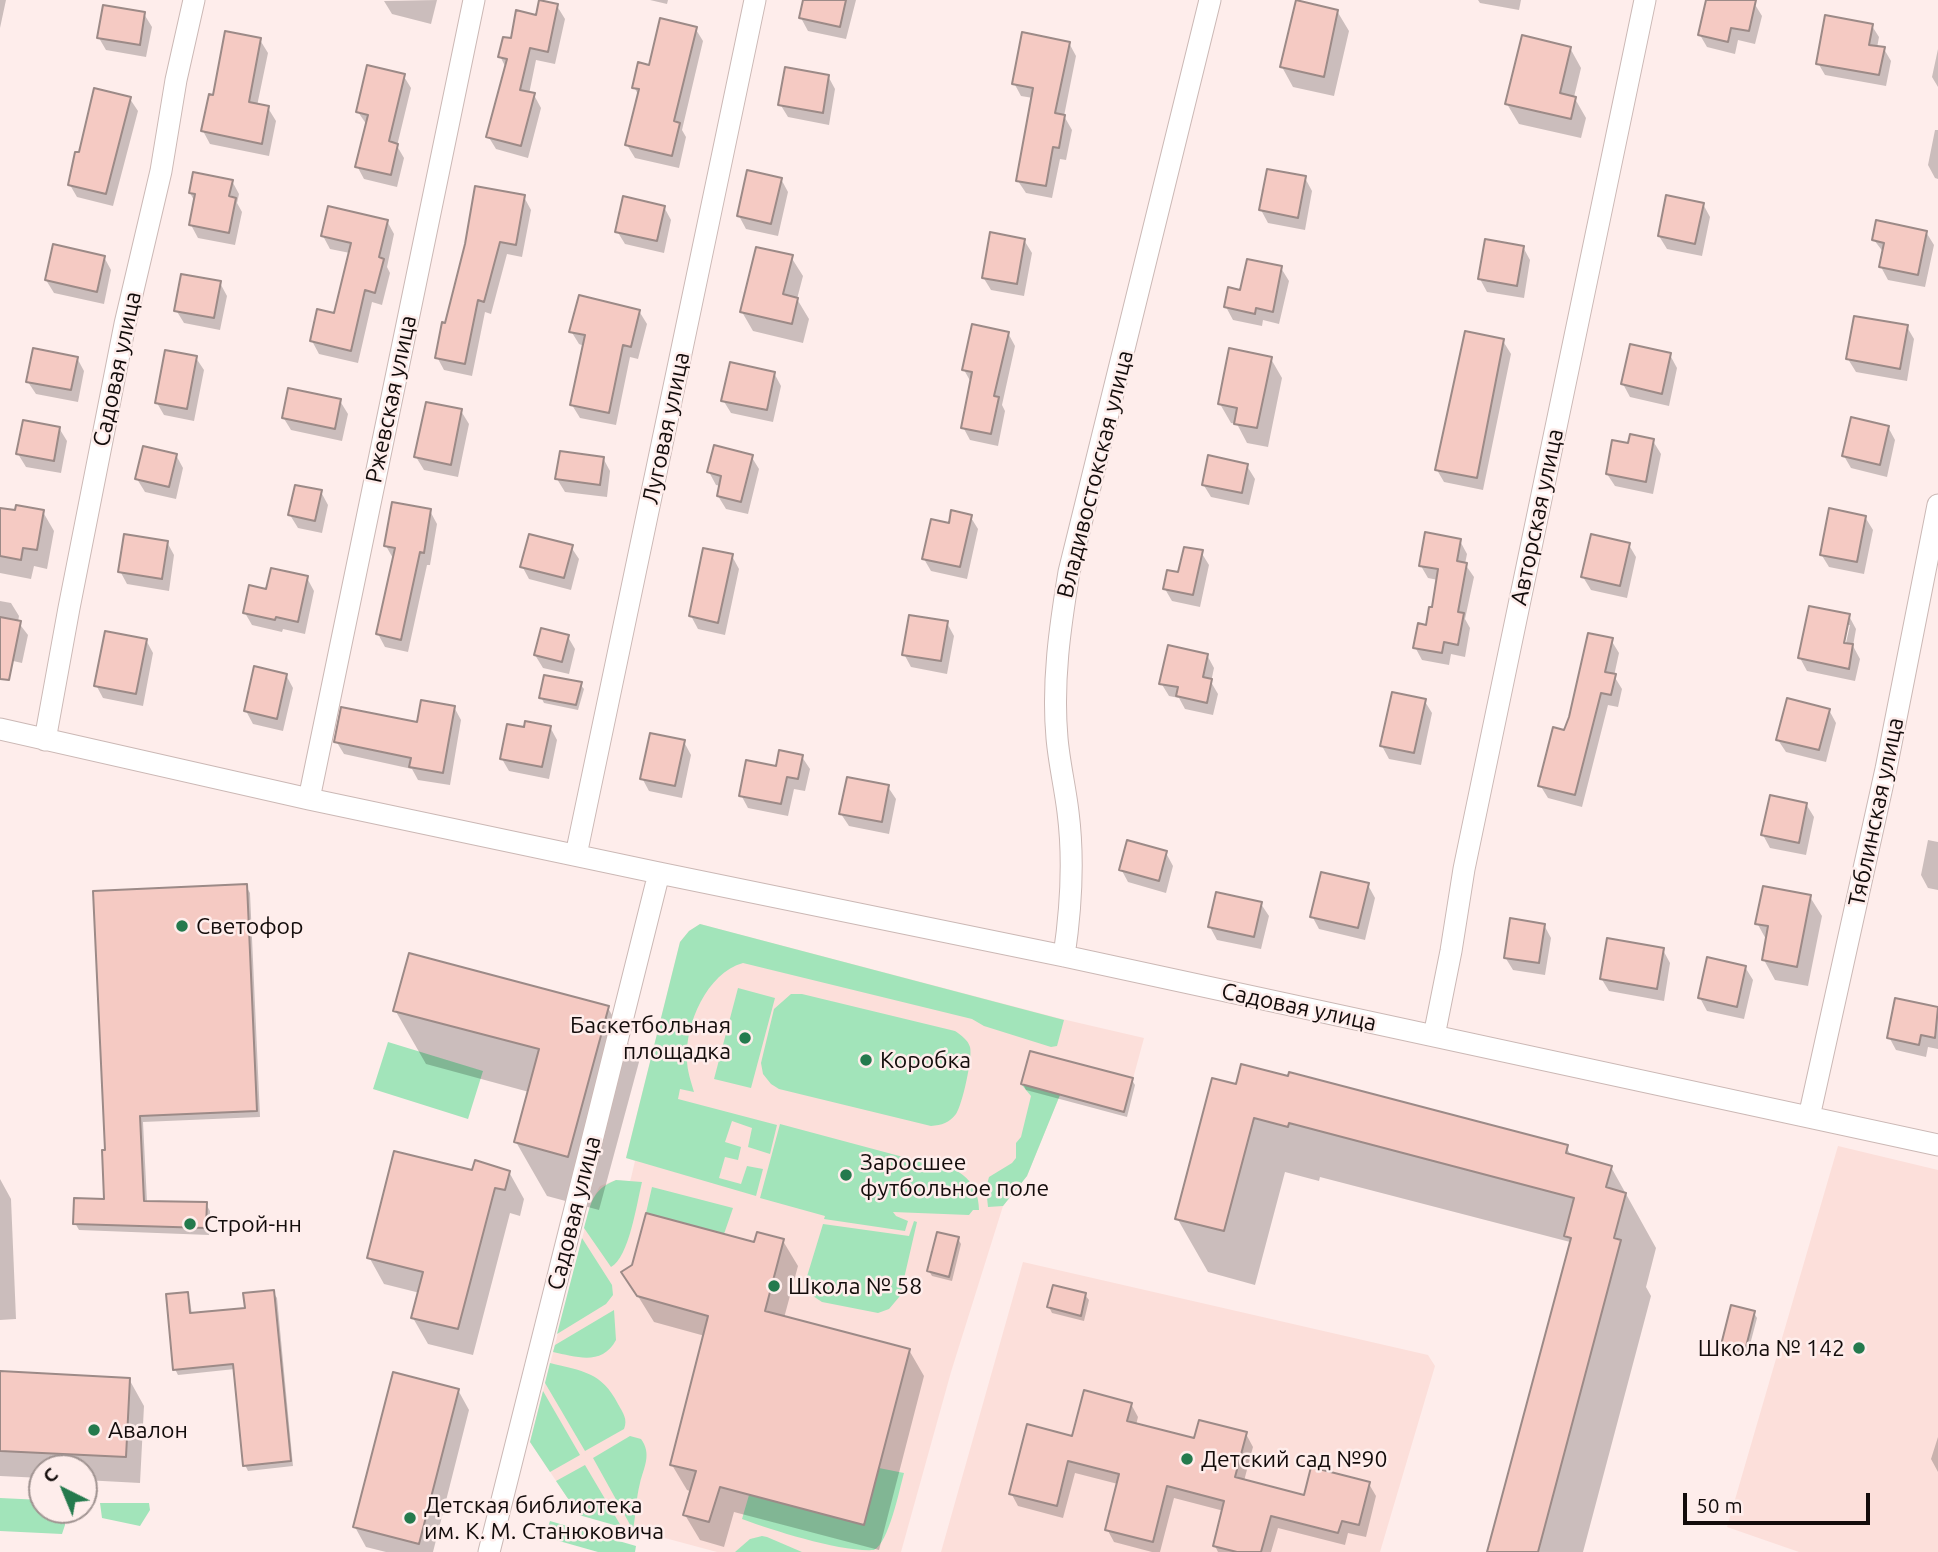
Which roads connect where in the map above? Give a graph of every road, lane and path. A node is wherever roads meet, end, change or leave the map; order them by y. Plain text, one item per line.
1 (194, 0) edge
2 (474, 0) edge
3 (755, 0) edge
4 (1210, 0) edge
5 (1645, 0) edge
6 (1938, 505) edge
7 (0, 729) edge
8 (46, 740) junction
9 (309, 799) junction
10 (576, 855) junction
11 (659, 873) junction
12 (1064, 956) junction
13 (1434, 1036) junction
14 (1809, 1117) junction
15 (1938, 1144) edge
16 (489, 1552) edge

1 - 8 street, Садовая улица
2 - 9 street, Ржевская улица
3 - 10 street, Луговая улица
4 - 12 street, Владивостокская улица
5 - 13 street, Авторская улица
6 - 14 street, Тяблинская улица
7 - 8 street, Садовая улица
8 - 9 street, Садовая улица
9 - 10 street, Садовая улица
10 - 11 street, Садовая улица
11 - 12 street, Садовая улица
11 - 16 street, Садовая улица
12 - 13 street, Садовая улица
13 - 14 street, Садовая улица
14 - 15 street, Садовая улица

